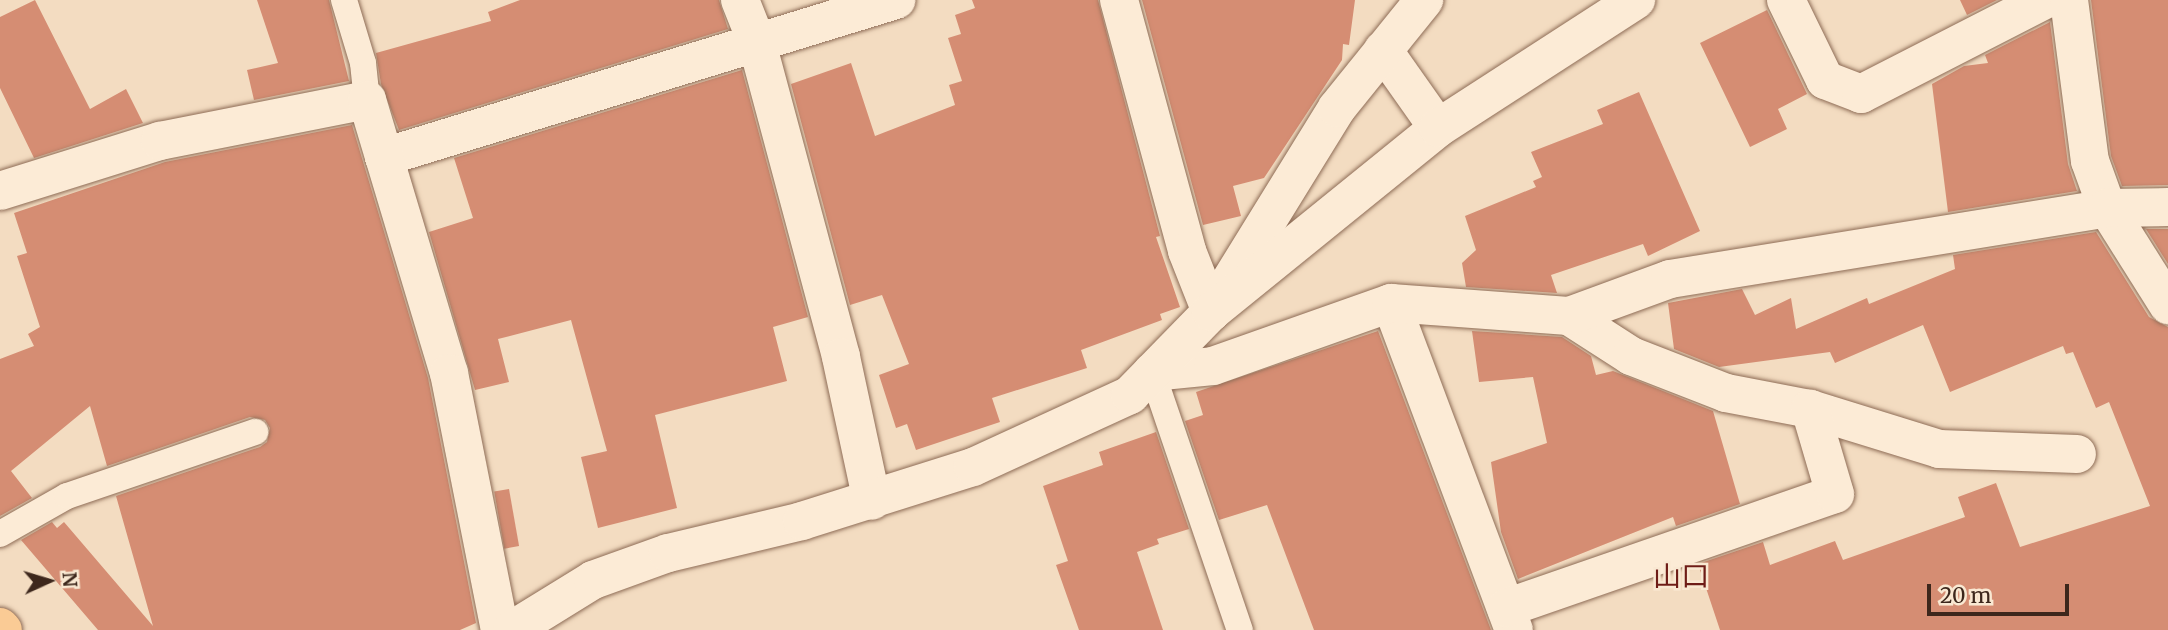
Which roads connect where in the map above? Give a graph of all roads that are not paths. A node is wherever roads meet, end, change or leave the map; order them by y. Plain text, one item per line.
1 (344, 0) edge
2 (740, 0) edge
3 (896, 0) edge
4 (1119, 0) edge
5 (1424, 0) edge
6 (1636, 0) edge
7 (1786, 0) edge
8 (2045, 0) edge
9 (2069, 0) edge
10 (757, 43) junction
11 (1382, 50) junction
12 (367, 100) junction
13 (1438, 128) junction
14 (384, 157) junction
15 (0, 191) edge
16 (2168, 207) edge
17 (2108, 208) junction
18 (1391, 303) junction
19 (2168, 304) edge
20 (1211, 312) junction
21 (1569, 316) junction
22 (1152, 372) junction
23 (1810, 409) junction
24 (256, 432) dead end
25 (2077, 454) dead end
26 (872, 501) junction
27 (0, 534) edge
28 (1510, 619) edge
29 (500, 630) edge
30 (512, 630) edge
31 (1240, 630) edge

1 - 12 lane
2 - 10 street
3 - 10 street
4 - 20 street
5 - 11 street
6 - 13 street
7 - 8 street
9 - 17 street
10 - 14 street
10 - 26 street
11 - 13 street
11 - 20 street
12 - 14 street
12 - 15 street
13 - 20 street
14 - 29 street
16 - 17 street
17 - 19 street
17 - 21 street
18 - 21 street
18 - 22 street
18 - 28 street
20 - 22 street
21 - 23 street
22 - 26 street
22 - 31 lane
23 - 25 street
23 - 28 street
24 - 27 lane
26 - 30 street

